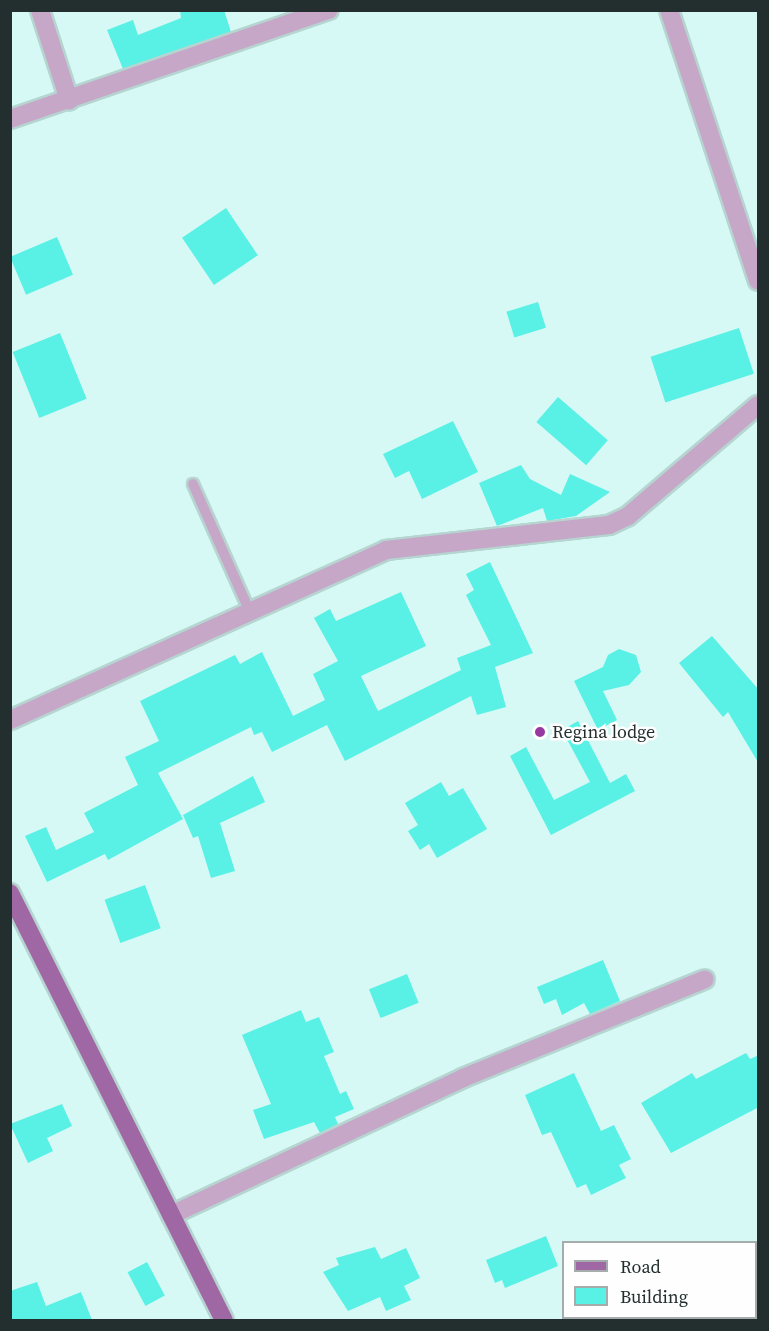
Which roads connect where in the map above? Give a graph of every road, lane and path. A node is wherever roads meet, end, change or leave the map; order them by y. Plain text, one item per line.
1 (40, 10) edge
2 (329, 10) edge
3 (669, 10) edge
4 (69, 100) junction
5 (10, 119) edge
6 (759, 281) edge
7 (759, 405) edge
8 (193, 484) dead end
9 (250, 612) junction
10 (10, 720) edge
11 (13, 903) edge
12 (705, 979) dead end
13 (171, 1215) junction
14 (224, 1320) edge

1 - 4 street
2 - 4 street
3 - 6 street
4 - 5 street
7 - 9 street
8 - 9 lane
9 - 10 street
11 - 13 main road
12 - 13 street
13 - 14 main road

